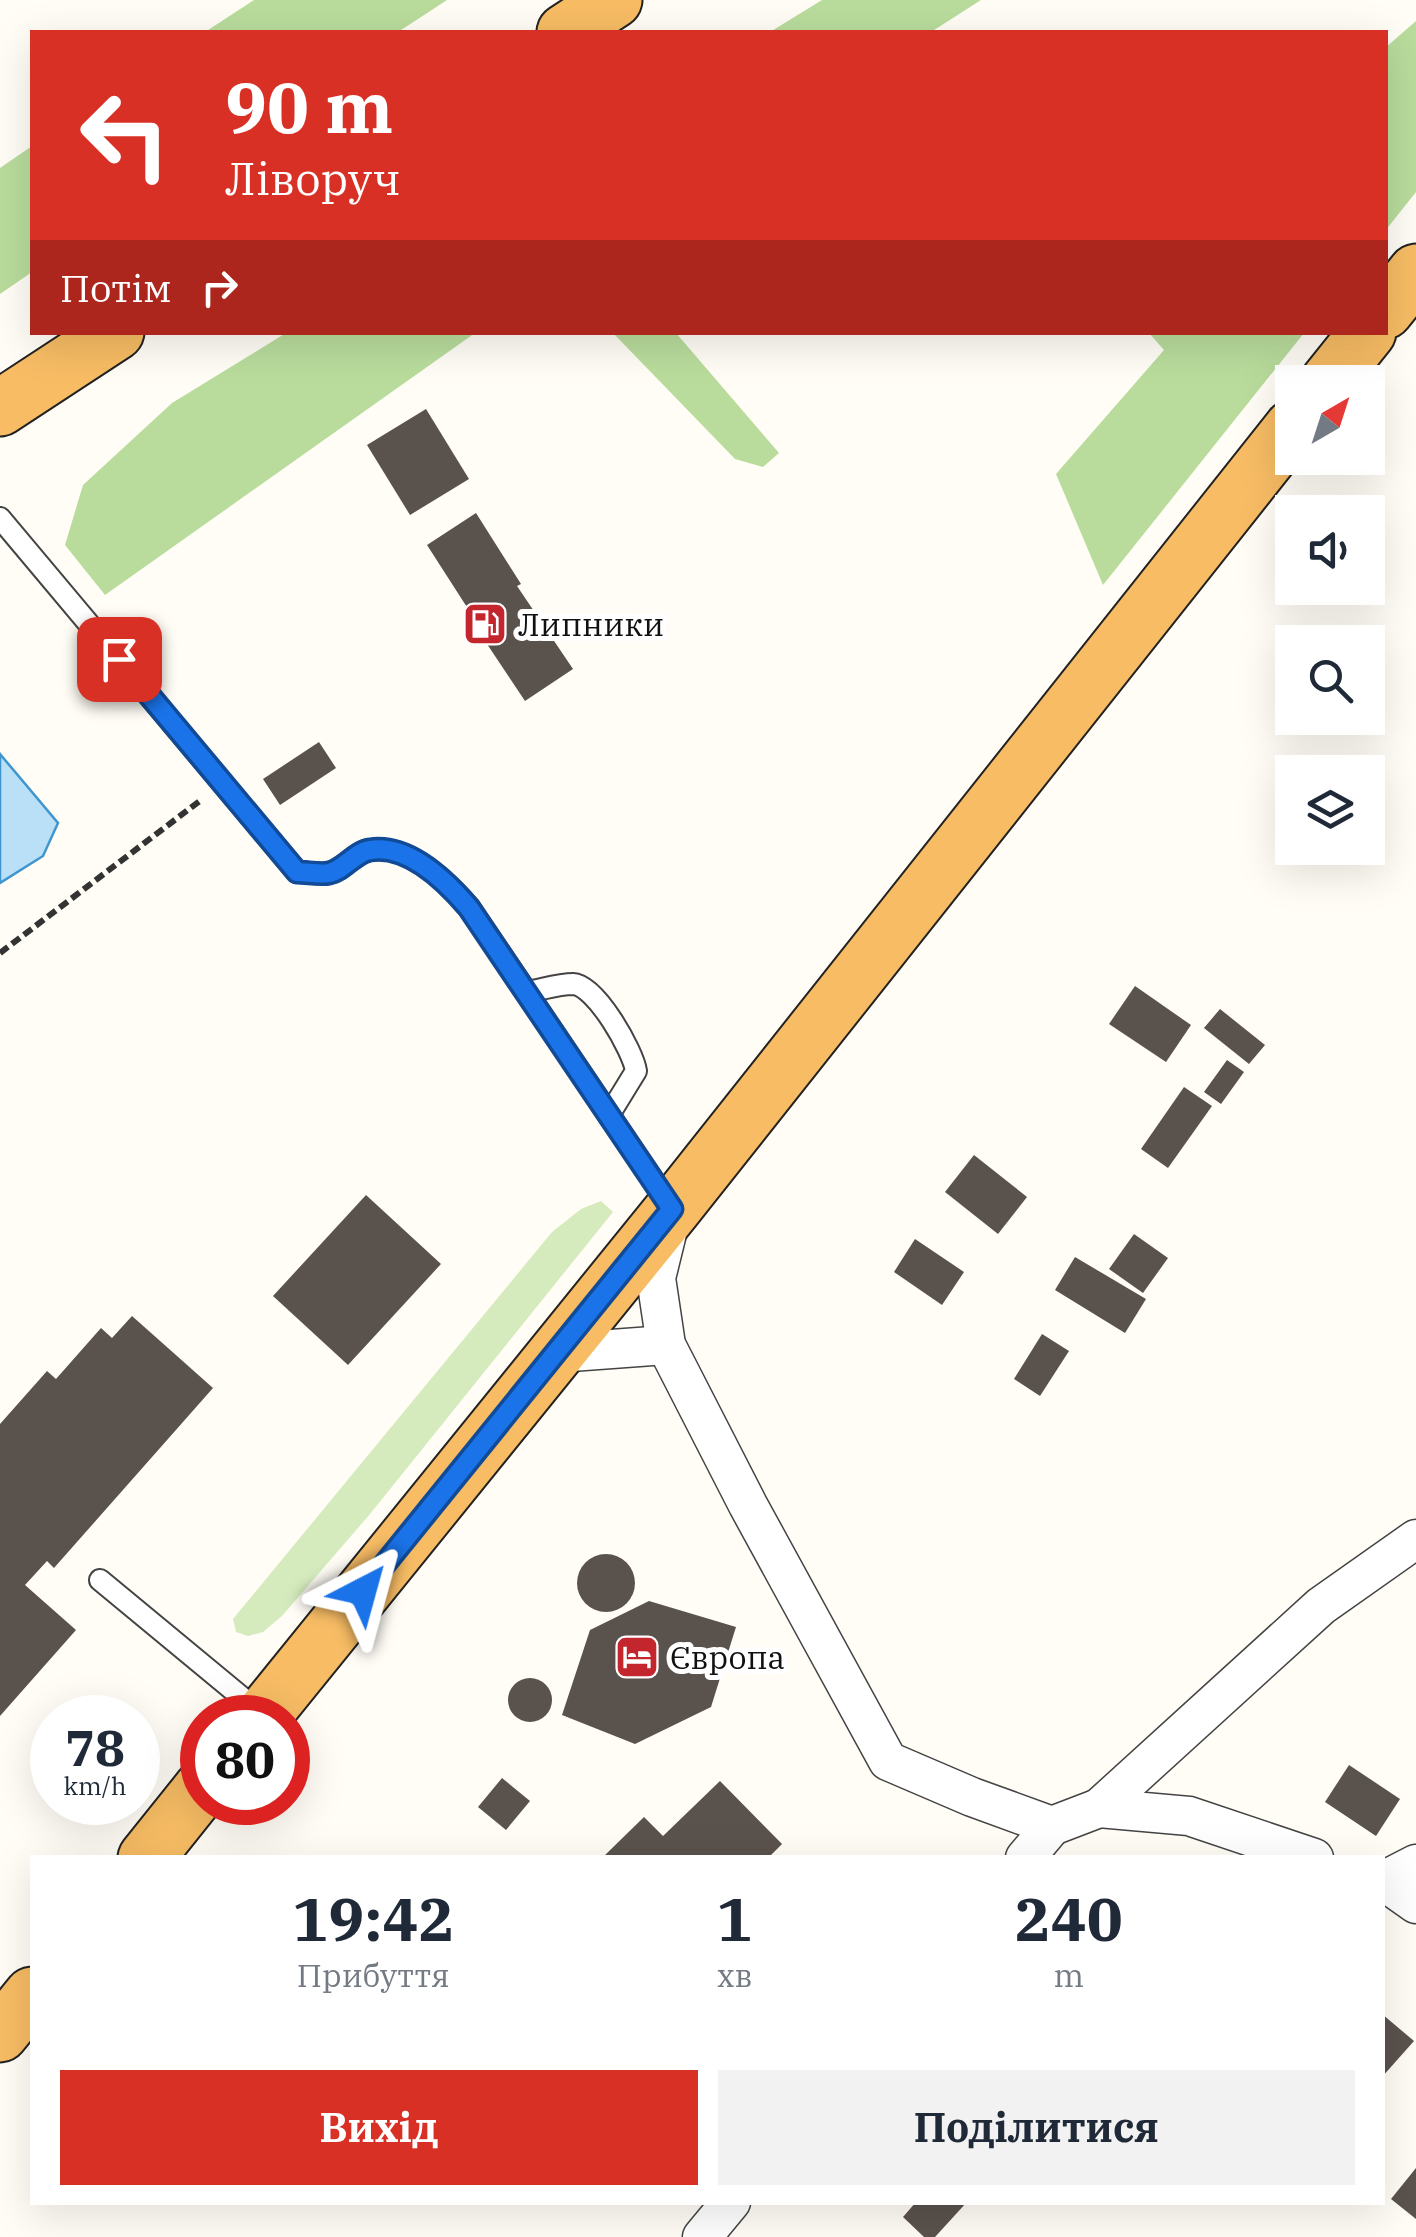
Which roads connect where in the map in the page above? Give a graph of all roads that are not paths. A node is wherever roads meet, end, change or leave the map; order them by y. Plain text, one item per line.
1 (614, 0) edge
2 (568, 30) edge
3 (1416, 272) edge
4 (1388, 307) edge
5 (111, 335) edge
6 (1366, 335) edge
7 (1342, 365) edge
8 (0, 408) edge
9 (1275, 449) edge
10 (0, 518) edge
11 (526, 992) junction
12 (609, 1115) junction
13 (672, 1209) junction
14 (666, 1345) junction
15 (557, 1353) junction
16 (1416, 1539) edge
17 (100, 1580) dead end
18 (237, 1695) edge
19 (279, 1695) edge
20 (1098, 1808) junction
21 (180, 1816) edge
22 (1052, 1826) junction
23 (148, 1855) edge
24 (1028, 1855) edge
25 (1305, 1855) edge
26 (1416, 1864) edge
27 (1385, 1880) edge
28 (1385, 1882) edge
29 (1416, 1904) edge
30 (30, 1997) edge
31 (0, 2034) edge
32 (729, 2205) edge
33 (702, 2237) edge

1 - 2 highway
3 - 4 highway
5 - 8 highway
6 - 7 highway
9 - 13 highway
10 - 11 lane
11 - 12 lane
11 - 12 lane
12 - 13 lane
13 - 14 street
13 - 15 highway
14 - 15 street
14 - 22 street
15 - 19 highway
16 - 20 street
17 - 18 lane
20 - 22 street
20 - 25 street
21 - 23 highway
22 - 24 street
26 - 27 street
28 - 29 street
30 - 31 highway
32 - 33 street

